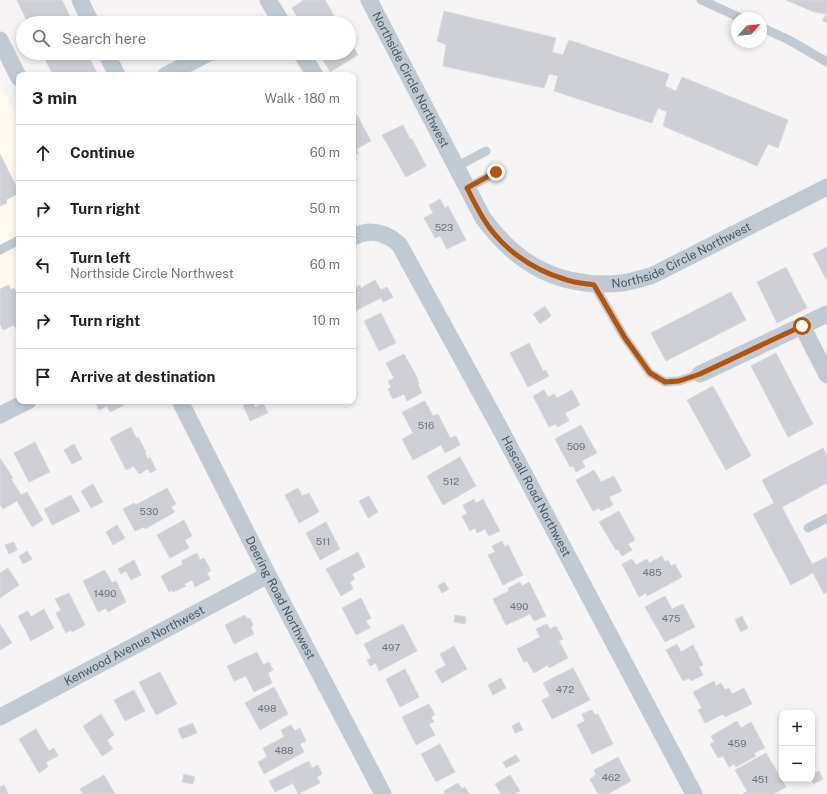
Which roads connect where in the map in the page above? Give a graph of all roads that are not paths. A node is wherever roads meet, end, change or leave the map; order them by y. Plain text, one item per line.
1 (80, 0) edge
2 (268, 0) edge
3 (369, 0) edge
4 (701, 0) edge
5 (731, 14) edge
6 (88, 16) edge
7 (274, 16) edge
8 (767, 30) edge
9 (0, 40) edge
10 (110, 60) edge
11 (195, 60) edge
12 (305, 60) edge
13 (827, 62) edge
14 (16, 72) edge
15 (116, 72) edge
16 (172, 72) edge
17 (313, 72) edge
18 (486, 151) dead end
19 (456, 167) junction
20 (496, 172) dead end
21 (827, 187) edge
22 (467, 188) junction
23 (356, 236) edge
24 (16, 242) edge
25 (0, 250) edge
26 (594, 285) junction
27 (827, 314) edge
28 (802, 326) junction
29 (700, 374) joint
30 (827, 375) edge
31 (22, 404) edge
32 (182, 404) edge
33 (0, 415) edge
34 (827, 518) edge
35 (808, 528) dead end
36 (268, 575) junction
37 (0, 717) edge
38 (382, 794) edge
39 (694, 794) edge

1 - 6 street
2 - 7 street
3 - 19 street, Northside Circle Northwest
4 - 5 lane
8 - 13 lane
9 - 14 street
10 - 15 street
11 - 16 street
12 - 17 street
18 - 19 lane
19 - 22 street, Northside Circle Northwest
20 - 22 lane
21 - 26 street, Northside Circle Northwest
22 - 26 street, Northside Circle Northwest
23 - 39 street, Hascall Road Northwest
24 - 25 lane
26 - 29 lane
27 - 28 street
28 - 29 street
28 - 30 street
31 - 33 street
32 - 36 street, Deering Road Northwest
34 - 35 lane
36 - 37 street, Kenwood Avenue Northwest
36 - 38 street, Deering Road Northwest

